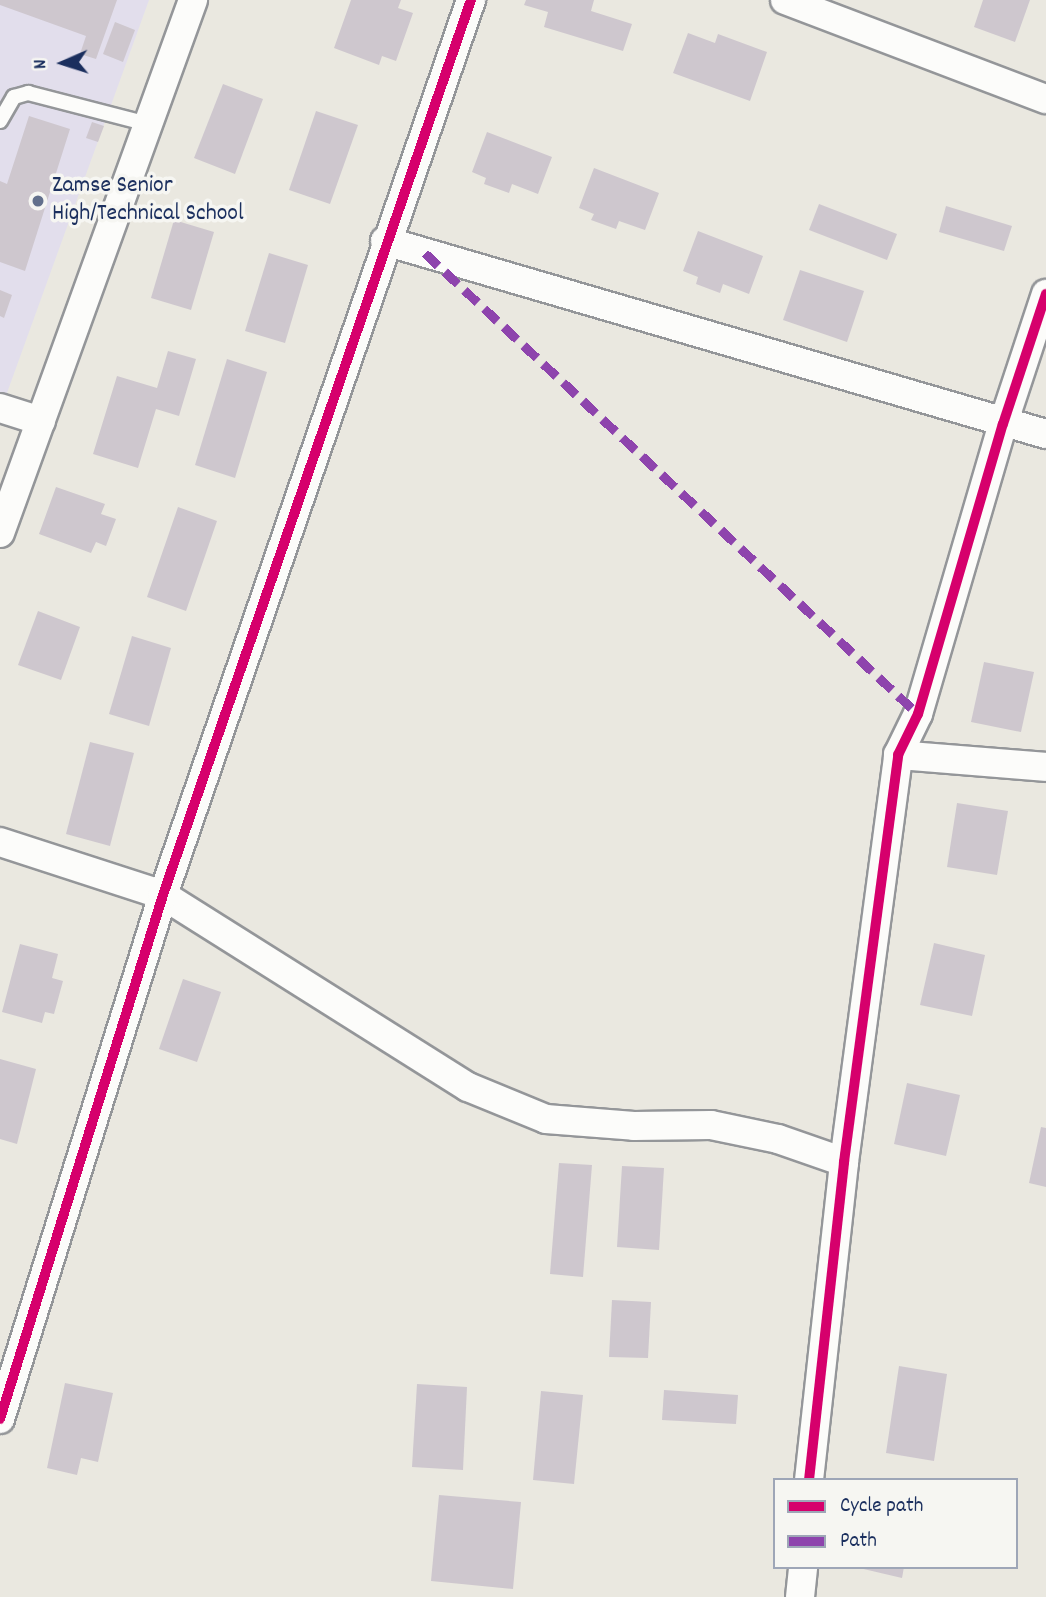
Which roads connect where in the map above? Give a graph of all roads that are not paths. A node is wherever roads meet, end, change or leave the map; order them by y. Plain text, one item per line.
1 (193, 0) edge
2 (471, 0) edge
3 (785, 0) edge
4 (1046, 99) edge
5 (0, 121) edge
6 (148, 124) junction
7 (385, 241) junction
8 (1046, 294) edge
9 (0, 408) edge
10 (40, 421) junction
11 (1003, 424) junction
12 (1046, 434) edge
13 (0, 533) edge
14 (898, 755) junction
15 (1046, 767) edge
16 (0, 842) edge
17 (163, 895) junction
18 (844, 1162) junction
19 (0, 1419) edge
20 (810, 1478) edge
21 (803, 1569) edge
22 (800, 1597) edge

1 - 6 street
2 - 7 street
3 - 4 street
5 - 6 lane
6 - 10 street
7 - 11 street
7 - 17 street
8 - 11 street
9 - 10 street
10 - 13 street
11 - 12 street
11 - 14 street
14 - 15 street
14 - 18 street
16 - 17 street
17 - 18 street
17 - 19 street
18 - 20 street
21 - 22 street

